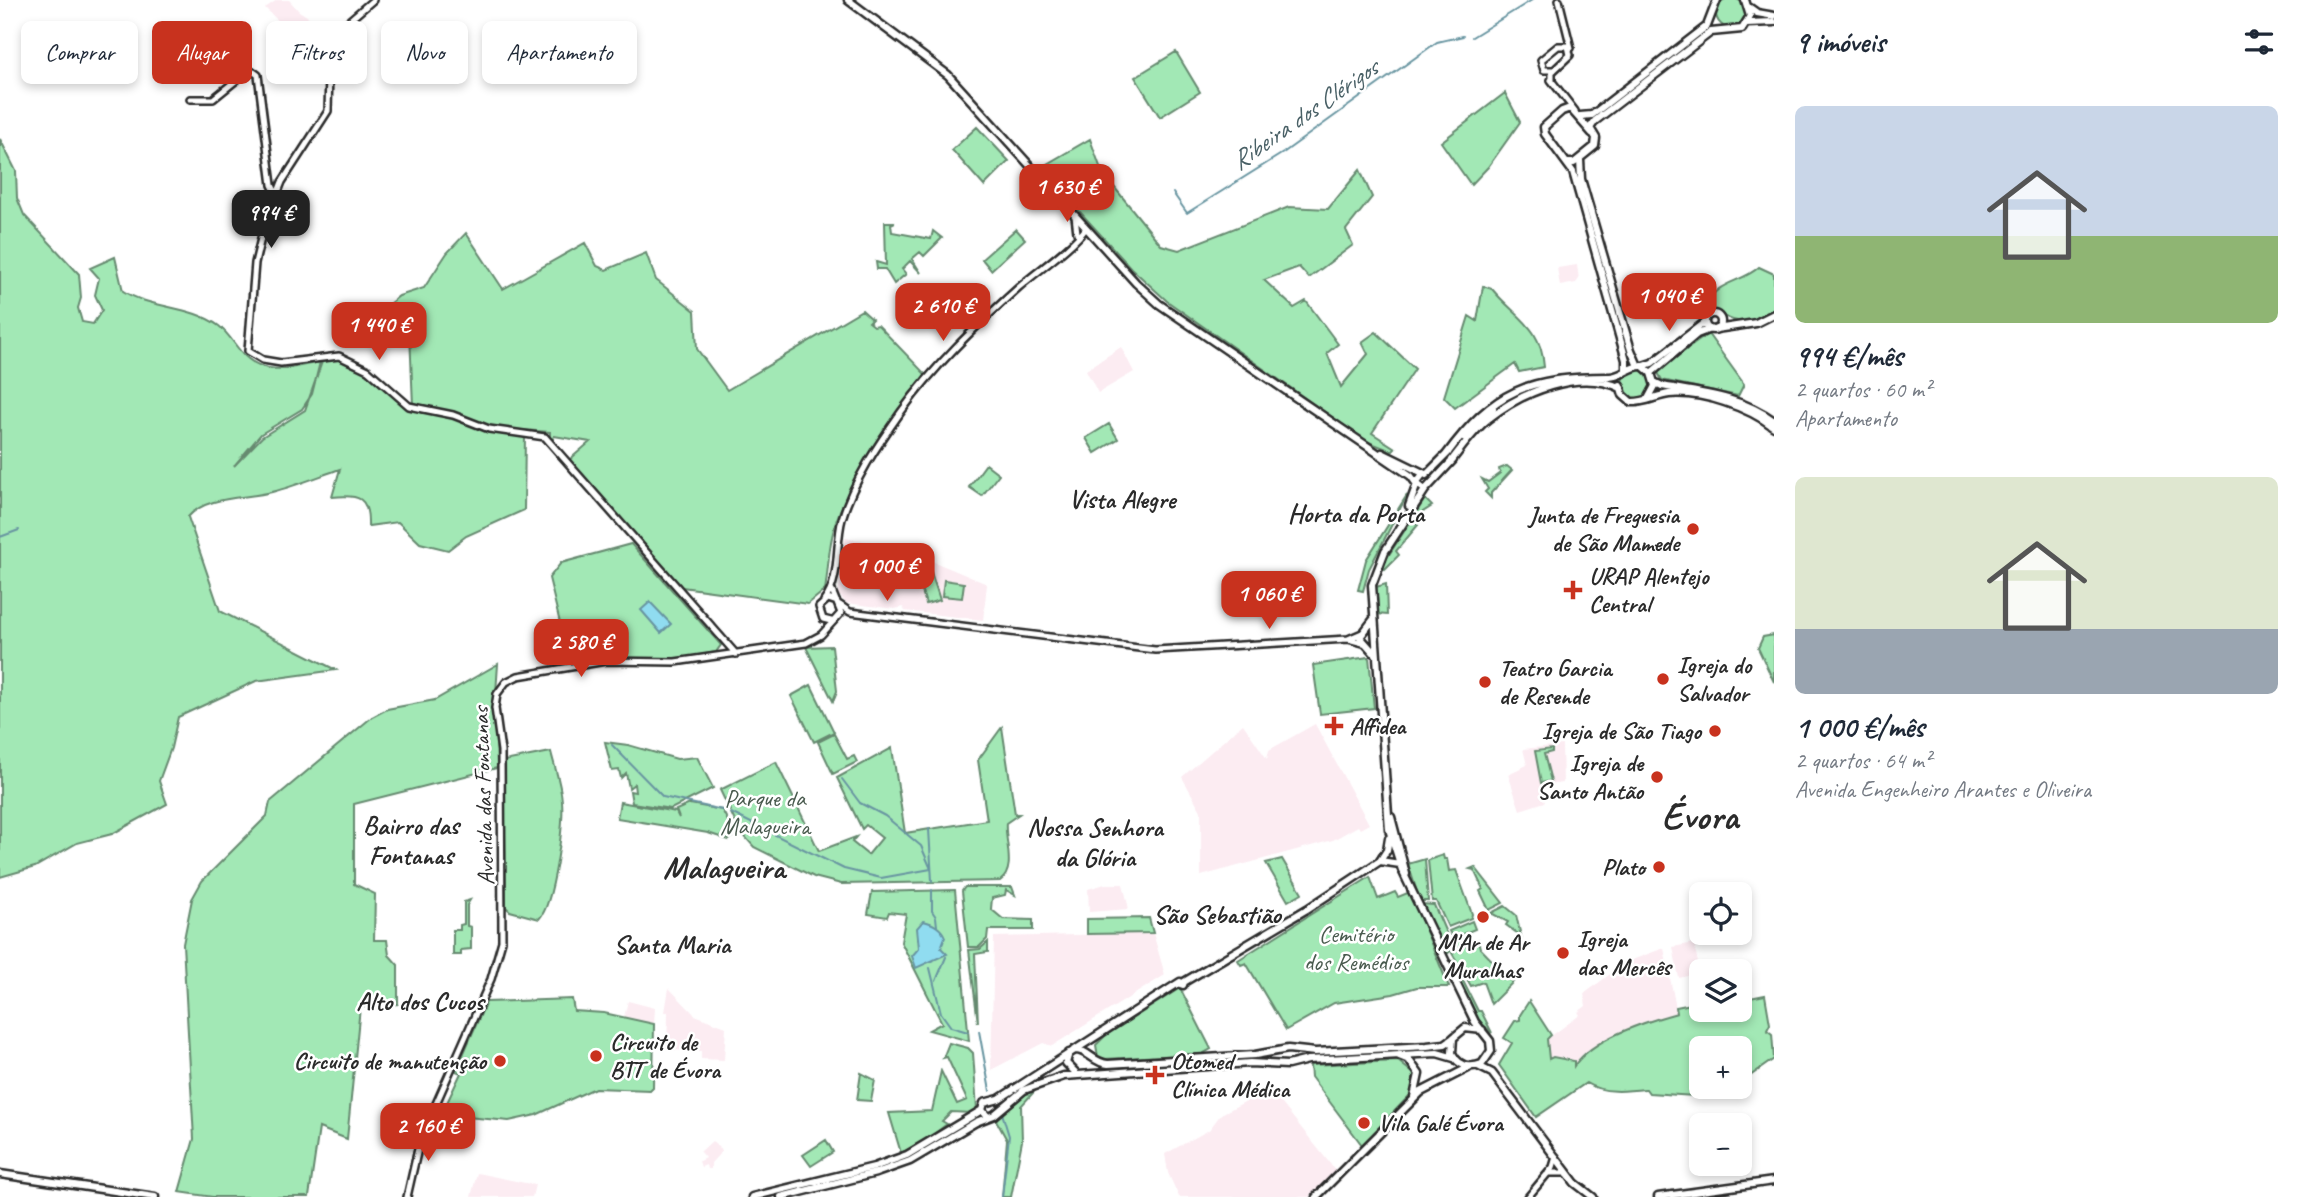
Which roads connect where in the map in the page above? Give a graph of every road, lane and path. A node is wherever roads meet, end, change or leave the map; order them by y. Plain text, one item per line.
1 (373, 0) edge
2 (848, 0) edge
3 (1559, 0) edge
4 (1717, 0) edge
5 (1745, 0) edge
6 (1750, 8) junction
7 (1774, 16) edge
8 (1712, 18) junction
9 (1774, 22) edge
10 (1748, 23) junction
11 (1721, 30) junction
12 (1567, 34) junction
13 (1558, 46) junction
14 (1570, 55) junction
15 (1544, 70) junction
16 (1554, 70) junction
17 (1552, 81) junction
18 (1564, 97) junction
19 (190, 99) dead end
20 (1562, 111) junction
21 (1577, 113) junction
22 (1594, 135) junction
23 (1581, 158) junction
24 (1565, 161) junction
25 (276, 193) junction
26 (1075, 216) junction
27 (1086, 228) junction
28 (1078, 235) junction
29 (1094, 237) junction
30 (1774, 314) edge
31 (1720, 319) junction
32 (1705, 322) junction
33 (1734, 327) junction
34 (1713, 329) junction
35 (1641, 366) junction
36 (1624, 371) junction
37 (1651, 373) junction
38 (1654, 382) junction
39 (1620, 388) junction
40 (1648, 399) junction
41 (1774, 421) edge
42 (1774, 427) edge
43 (1361, 443) junction
44 (1449, 458) junction
45 (1424, 474) junction
46 (1432, 483) junction
47 (1417, 484) junction
48 (1425, 490) junction
49 (1399, 527) junction
50 (832, 591) junction
51 (824, 601) junction
52 (838, 603) junction
53 (850, 612) junction
54 (839, 617) junction
55 (823, 619) junction
56 (1373, 620) junction
57 (831, 621) junction
58 (824, 631) junction
59 (1363, 632) junction
60 (1375, 637) junction
61 (1348, 639) junction
62 (1364, 644) junction
63 (736, 654) junction
64 (1375, 654) junction
65 (1388, 807) junction
66 (1389, 829) junction
67 (1398, 850) junction
68 (1382, 858) junction
69 (1400, 864) junction
70 (1406, 876) junction
71 (1469, 1009) junction
72 (1465, 1028) junction
73 (1482, 1030) junction
74 (1095, 1036) junction
75 (1454, 1038) junction
76 (1072, 1051) junction
77 (1293, 1051) junction
78 (1281, 1052) junction
79 (1397, 1055) junction
80 (1089, 1056) junction
81 (1488, 1057) junction
82 (1456, 1059) junction
83 (1293, 1063) junction
84 (1283, 1064) junction
85 (1474, 1066) junction
86 (1079, 1072) junction
87 (1492, 1073) junction
88 (1449, 1077) junction
89 (1414, 1098) junction
90 (991, 1102) junction
91 (982, 1110) junction
92 (996, 1111) junction
93 (987, 1116) junction
94 (1559, 1161) junction
95 (1548, 1173) junction
96 (1567, 1173) junction
97 (0, 1174) edge
98 (1774, 1181) edge
99 (155, 1197) edge
100 (407, 1197) edge
101 (752, 1197) edge
102 (781, 1197) edge
103 (1317, 1197) edge
104 (1528, 1197) edge
105 (1593, 1197) edge
106 (1658, 1197) edge

1 - 25 street
2 - 26 main road
3 - 12 street
4 - 8 main road
5 - 6 main road
6 - 7 main road
6 - 10 main road
8 - 11 main road
8 - 21 main road
9 - 10 main road
10 - 11 main road
11 - 22 main road
12 - 13 street
12 - 14 street
13 - 14 street
13 - 15 street
14 - 16 street
15 - 16 street
15 - 17 street
16 - 17 street
17 - 18 street
18 - 20 street
18 - 21 street
19 - 25 street
20 - 21 main road
20 - 24 main road
21 - 22 main road
22 - 23 main road
23 - 24 main road
23 - 35 main road
24 - 36 main road
25 - 63 street
26 - 27 main road
26 - 28 street
27 - 28 street
27 - 29 main road
28 - 29 street
28 - 50 street
29 - 43 main road
30 - 33 main road
31 - 32 main road
31 - 33 main road
31 - 34 main road
32 - 34 main road
32 - 35 main road
33 - 34 main road
34 - 37 main road
35 - 36 main road
35 - 37 main road
36 - 39 main road
36 - 44 main road
37 - 38 main road
38 - 40 main road
38 - 41 main road
39 - 40 main road
39 - 44 main road
40 - 42 main road
43 - 45 main road
43 - 47 main road
44 - 45 main road
44 - 46 main road
45 - 46 main road
45 - 47 main road
46 - 48 main road
47 - 48 main road
47 - 49 main road
48 - 49 main road
49 - 56 main road
50 - 51 street
50 - 52 street
51 - 52 street
51 - 55 street
52 - 53 street
52 - 54 street
53 - 54 street
53 - 61 street
54 - 57 street
55 - 57 street
55 - 58 street
56 - 59 main road
56 - 60 main road
57 - 58 street
58 - 63 street
59 - 60 main road
59 - 61 street
59 - 62 main road
60 - 62 main road
60 - 64 main road
61 - 62 street
62 - 64 main road
63 - 100 street, Avenida das Fontanas
64 - 65 main road
65 - 66 main road
65 - 67 main road
66 - 67 main road
66 - 68 main road
67 - 68 main road
67 - 69 main road
67 - 70 main road
68 - 69 main road
68 - 74 main road
69 - 70 main road
70 - 71 main road
71 - 72 main road
71 - 73 main road
72 - 73 main road
72 - 75 main road
73 - 81 main road
74 - 76 main road
74 - 80 main road
75 - 77 main road
75 - 82 main road
76 - 80 main road
76 - 86 main road
76 - 90 main road
77 - 78 main road
77 - 83 main road
78 - 80 main road
78 - 84 main road
79 - 82 main road
79 - 83 main road
79 - 89 main road
80 - 86 main road
81 - 85 main road
81 - 87 main road
82 - 85 main road
82 - 88 main road
83 - 84 main road
84 - 86 main road
85 - 87 main road
85 - 88 main road
86 - 92 main road
87 - 94 main road
88 - 89 main road
89 - 103 main road
90 - 91 main road
90 - 92 main road
91 - 93 main road
91 - 101 main road
92 - 93 main road
93 - 102 main road
94 - 95 street
94 - 96 main road
95 - 96 street
95 - 104 street
96 - 105 main road
97 - 99 main road
98 - 106 main road

